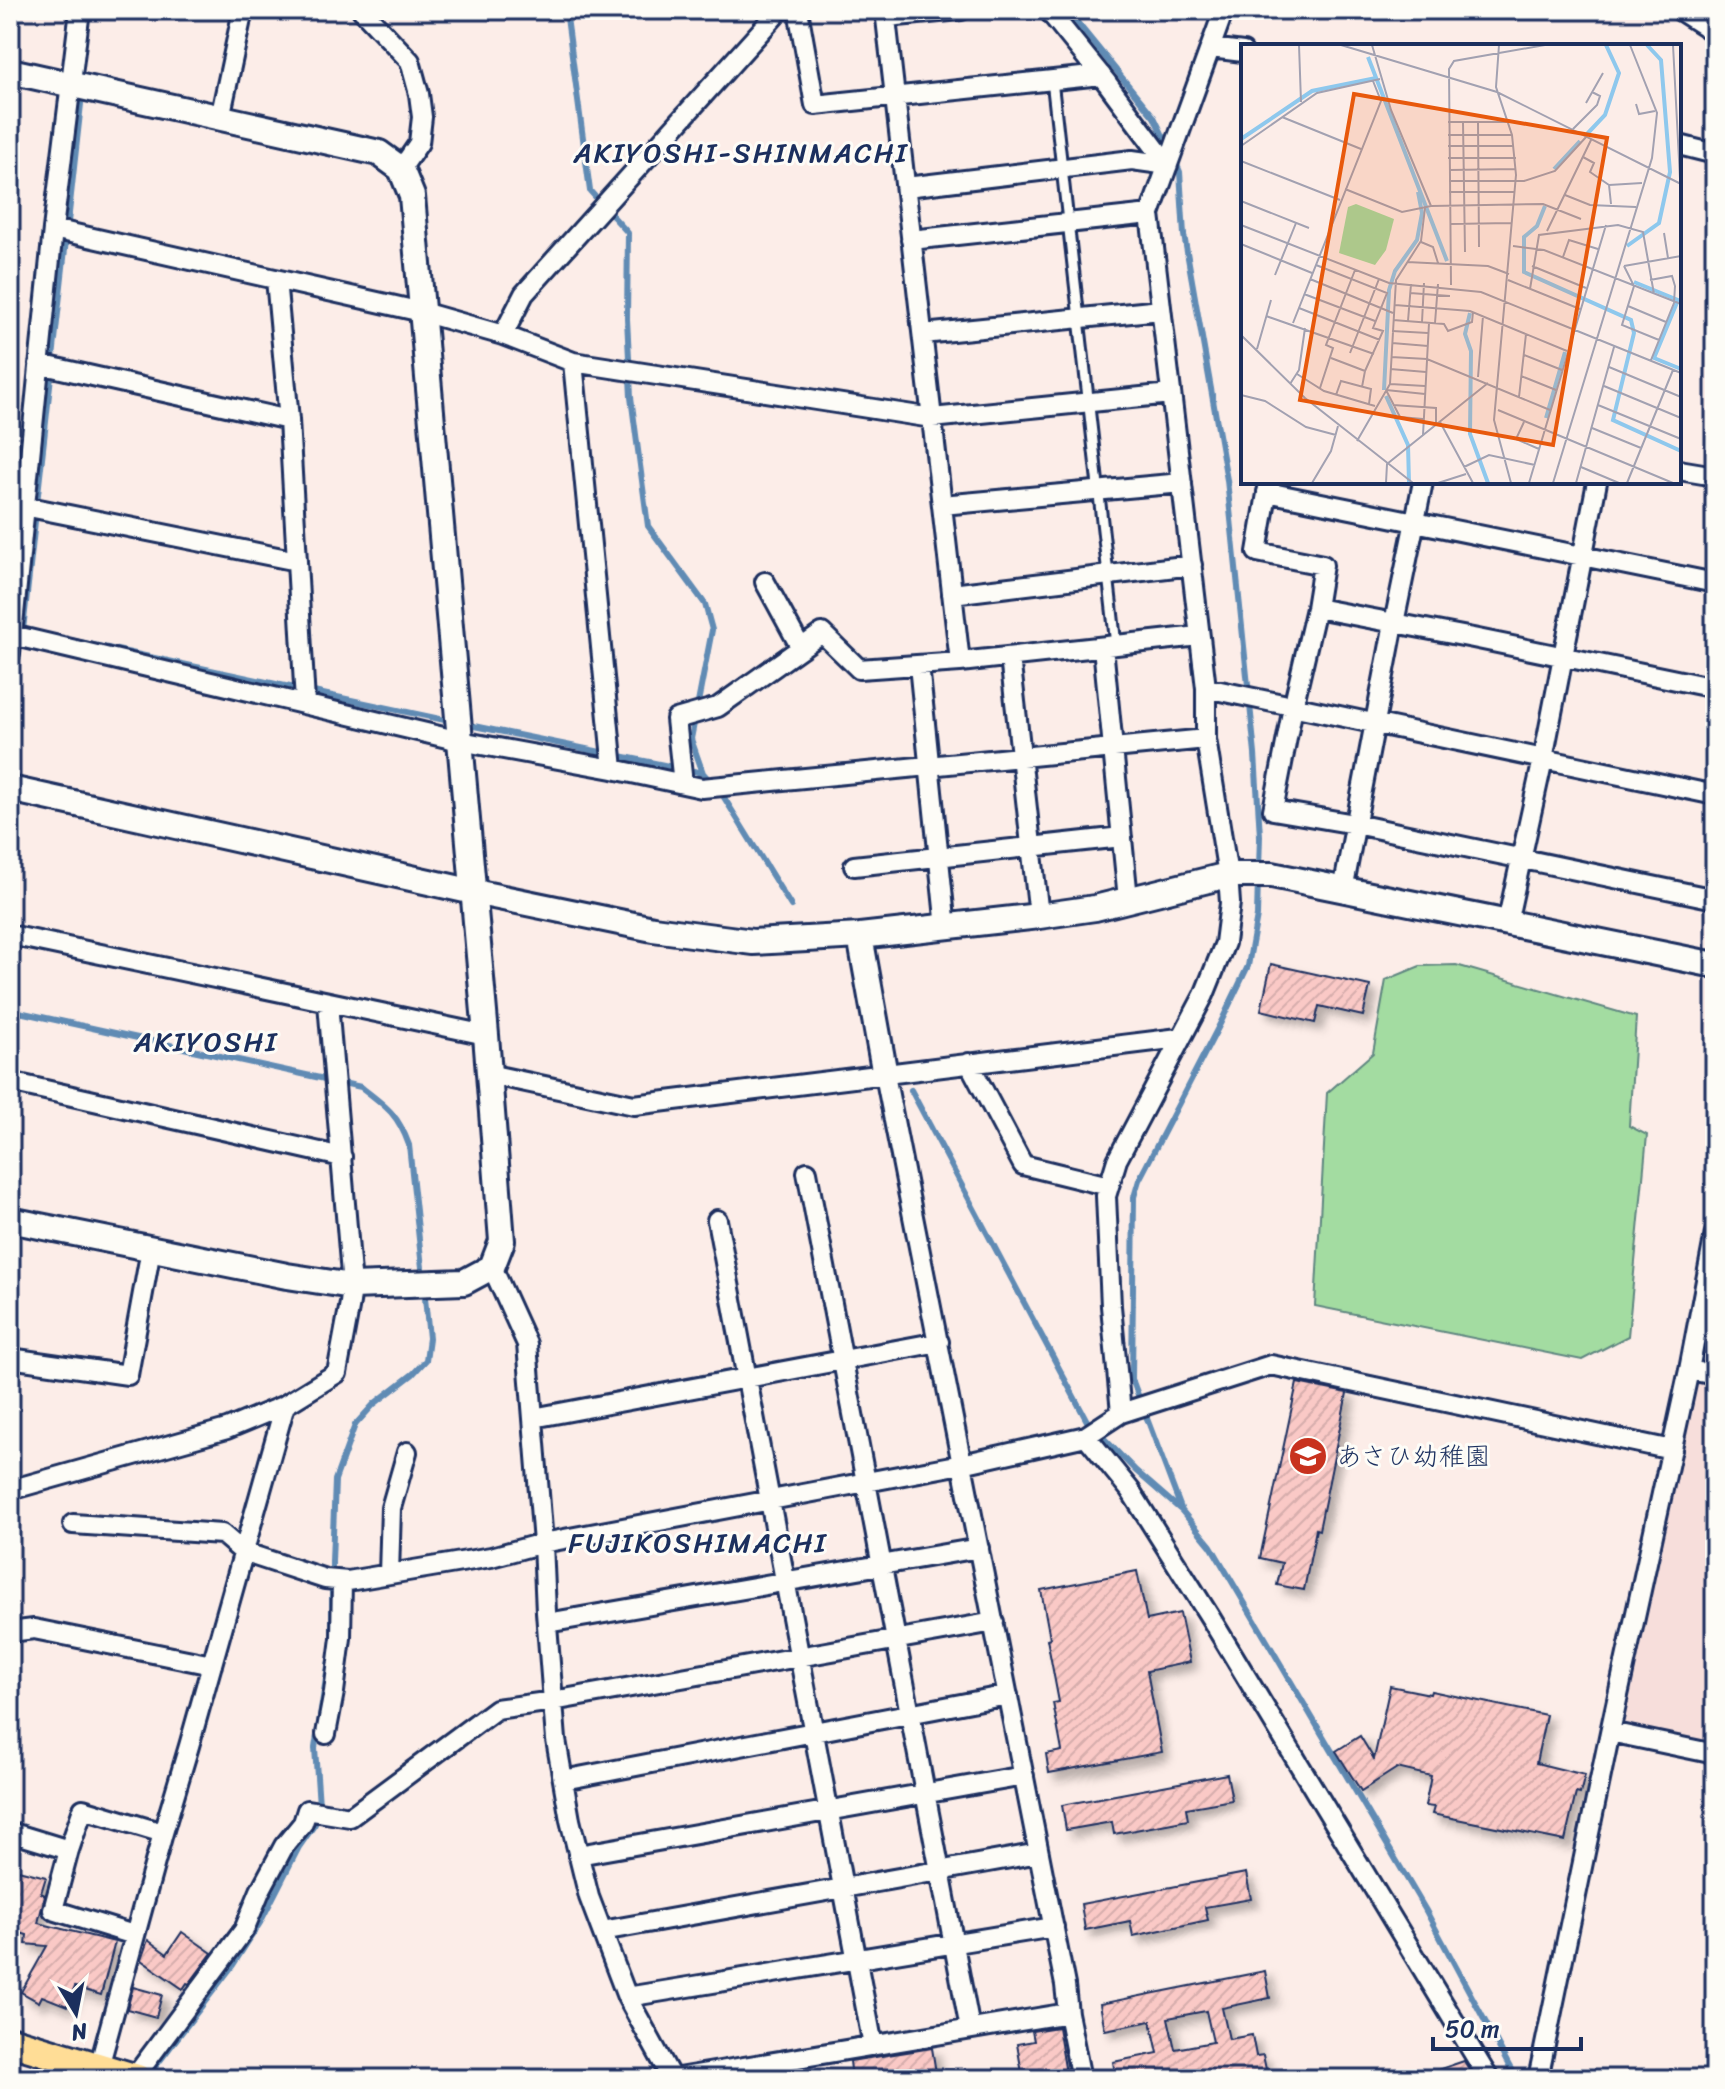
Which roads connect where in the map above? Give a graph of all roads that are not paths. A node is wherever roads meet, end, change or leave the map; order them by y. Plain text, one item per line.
1 (80, 10) edge
2 (243, 10) edge
3 (362, 10) edge
4 (798, 10) edge
5 (961, 10) edge
6 (1048, 10) edge
7 (1224, 10) edge
8 (1679, 10) edge
9 (771, 14) edge
10 (886, 14) edge
11 (1715, 33) edge
12 (1211, 48) junction
13 (1241, 52) edge
14 (10, 71) edge
15 (1101, 75) junction
16 (1052, 80) junction
17 (71, 85) junction
18 (896, 96) junction
19 (220, 118) junction
20 (1681, 146) edge
21 (1715, 154) edge
22 (1168, 165) junction
23 (401, 169) junction
24 (1061, 169) junction
25 (906, 187) junction
26 (1150, 214) junction
27 (1068, 223) junction
28 (53, 229) junction
29 (911, 240) junction
30 (276, 279) junction
31 (1161, 310) junction
32 (422, 312) junction
33 (1079, 319) junction
34 (923, 334) junction
35 (503, 335) junction
36 (573, 362) junction
37 (39, 364) junction
38 (1171, 394) junction
39 (1088, 402) junction
40 (932, 418) junction
41 (289, 420) junction
42 (1681, 470) edge
43 (1715, 476) edge
44 (1182, 483) junction
45 (1423, 484) edge
46 (1597, 484) edge
47 (1268, 487) edge
48 (1098, 491) junction
49 (942, 505) junction
50 (24, 506) junction
51 (1415, 523) junction
52 (1582, 557) junction
53 (297, 561) junction
54 (1192, 565) junction
55 (1108, 575) junction
56 (765, 582) dead end
57 (1715, 583) edge
58 (952, 594) junction
59 (1316, 608) junction
60 (1394, 623) junction
61 (12, 635) edge
62 (1199, 636) junction
63 (1109, 646) junction
64 (801, 648) junction
65 (10, 654) edge
66 (1010, 657) junction
67 (1561, 657) junction
68 (960, 662) junction
69 (919, 665) junction
70 (1206, 688) junction
71 (1715, 688) edge
72 (305, 703) junction
73 (1293, 707) junction
74 (1374, 722) junction
75 (1206, 739) junction
76 (460, 741) junction
77 (1112, 748) junction
78 (1021, 757) junction
79 (1543, 759) junction
80 (929, 766) junction
81 (613, 769) junction
82 (683, 784) junction
83 (10, 789) edge
84 (1715, 795) edge
85 (1355, 824) junction
86 (1122, 837) junction
87 (1031, 847) junction
88 (939, 857) junction
89 (1521, 859) junction
90 (854, 866) dead end
91 (1228, 875) junction
92 (1343, 890) junction
93 (474, 892) junction
94 (1128, 899) junction
95 (1715, 899) edge
96 (1039, 916) junction
97 (1507, 923) junction
98 (946, 928) junction
99 (10, 935) edge
100 (860, 936) junction
101 (1715, 965) edge
102 (328, 1003) junction
103 (486, 1035) junction
104 (1179, 1038) junction
105 (969, 1063) junction
106 (488, 1074) junction
107 (885, 1075) junction
108 (10, 1082) edge
109 (342, 1157) junction
110 (807, 1172) dead end
111 (1109, 1186) junction
112 (10, 1220) edge
113 (717, 1220) dead end
114 (1715, 1233) edge
115 (151, 1249) junction
116 (492, 1267) junction
117 (352, 1286) junction
118 (939, 1342) junction
119 (10, 1358) edge
120 (843, 1360) junction
121 (1689, 1370) junction
122 (1715, 1375) edge
123 (747, 1378) junction
124 (285, 1405) junction
125 (1121, 1413) junction
126 (533, 1418) junction
127 (1086, 1436) junction
128 (1672, 1450) junction
129 (407, 1452) dead end
130 (962, 1464) junction
131 (866, 1482) junction
132 (10, 1490) edge
133 (770, 1500) junction
134 (73, 1524) dead end
135 (543, 1543) junction
136 (979, 1548) junction
137 (243, 1552) junction
138 (881, 1565) junction
139 (389, 1574) junction
140 (333, 1580) junction
141 (785, 1582) junction
142 (994, 1622) junction
143 (547, 1623) junction
144 (10, 1632) edge
145 (896, 1640) junction
146 (800, 1657) junction
147 (212, 1665) junction
148 (1008, 1695) junction
149 (553, 1701) junction
150 (910, 1714) junction
151 (814, 1732) junction
152 (1610, 1732) junction
153 (326, 1734) dead end
154 (1715, 1754) edge
155 (1024, 1776) junction
156 (563, 1780) junction
157 (925, 1793) junction
158 (829, 1811) junction
159 (10, 1832) edge
160 (163, 1833) junction
161 (69, 1850) junction
162 (1039, 1853) junction
163 (578, 1855) junction
164 (940, 1870) junction
165 (843, 1888) junction
166 (1054, 1927) junction
167 (602, 1931) junction
168 (134, 1935) junction
169 (954, 1943) junction
170 (857, 1960) junction
171 (627, 1997) junction
172 (1068, 2013) junction
173 (970, 2029) junction
174 (10, 2041) edge
175 (873, 2046) junction
176 (99, 2067) junction
177 (666, 2077) edge
178 (135, 2079) edge
179 (1081, 2079) edge
180 (1489, 2079) edge
181 (1542, 2079) edge

1 - 17 street
2 - 19 street
3 - 23 street
4 - 18 street
5 - 10 street
6 - 15 street
7 - 12 street
8 - 11 street
9 - 35 street
10 - 18 street
12 - 13 street
12 - 22 street
14 - 17 street
15 - 16 street
15 - 22 street
16 - 18 street
16 - 24 lane
17 - 19 street
17 - 28 street
18 - 25 street
19 - 23 street
20 - 21 street
22 - 24 street
22 - 26 street
23 - 32 street
24 - 25 street
24 - 27 lane
25 - 29 street
26 - 27 street
26 - 31 street
27 - 29 street
27 - 33 lane
28 - 30 street
28 - 37 street
29 - 34 street
30 - 32 street
30 - 41 street
31 - 33 street
31 - 38 street
32 - 35 street
32 - 76 street
33 - 34 street
33 - 39 lane
34 - 40 street
35 - 36 street
36 - 40 street
36 - 81 street
37 - 41 street
37 - 50 street
38 - 39 street
38 - 44 street
39 - 40 street
39 - 48 lane
40 - 49 street
41 - 53 street
42 - 43 street
44 - 48 street
44 - 54 street
45 - 51 street
46 - 52 street
47 - 51 street
47 - 59 street
48 - 49 street
48 - 55 lane
49 - 58 street
50 - 53 street
50 - 61 street
51 - 52 street
51 - 60 street
52 - 57 street
52 - 67 street
53 - 72 street
54 - 55 street
54 - 62 street
55 - 58 street
55 - 63 lane
56 - 64 street
58 - 68 street
59 - 60 street
59 - 73 street
60 - 67 street
60 - 74 street
61 - 65 street
61 - 72 street
62 - 63 street
62 - 70 street
63 - 66 street
63 - 77 street
64 - 69 street
64 - 82 street
66 - 68 street
66 - 78 street
67 - 71 street
67 - 79 street
68 - 69 street
69 - 80 street
70 - 73 street
70 - 75 street
72 - 76 street
73 - 74 street
73 - 85 street
74 - 79 street
74 - 85 street
75 - 77 street
75 - 91 street
76 - 81 street
76 - 93 street
77 - 78 street
77 - 86 street
78 - 80 street
78 - 87 street
79 - 84 street
79 - 89 street
80 - 82 street
80 - 88 street
81 - 82 street
83 - 93 street
85 - 89 street
85 - 92 street
86 - 87 street
86 - 94 street
87 - 88 street
87 - 96 street
88 - 90 street
88 - 98 street
89 - 95 street
89 - 97 street
91 - 92 street
91 - 94 street
91 - 104 street
92 - 97 street
93 - 100 street
93 - 103 street
94 - 96 street
96 - 98 street
97 - 101 street
98 - 100 street
99 - 102 street
100 - 107 street
102 - 103 street
102 - 109 street
103 - 106 street
104 - 105 street
104 - 111 street
105 - 107 street
105 - 111 street
106 - 107 street
106 - 116 street
107 - 118 street
108 - 109 street
109 - 117 street
110 - 120 street
111 - 125 street
112 - 115 street
113 - 123 street
114 - 121 street
115 - 117 street
115 - 119 street
116 - 117 street
116 - 126 street
117 - 124 street
118 - 120 street
118 - 130 street
120 - 123 street
120 - 131 street
121 - 122 street
121 - 128 street
123 - 126 street
123 - 133 street
124 - 132 street
124 - 137 street
125 - 127 street
125 - 128 street
126 - 135 street
127 - 130 street
127 - 180 street
128 - 152 street
129 - 139 street
130 - 131 street
130 - 136 street
131 - 133 street
131 - 138 street
133 - 135 street
133 - 141 street
134 - 137 street
135 - 139 street
135 - 143 street
136 - 138 street
136 - 142 street
137 - 140 street
137 - 147 street
138 - 141 street
138 - 145 street
139 - 140 street
140 - 153 street
141 - 143 street
141 - 146 street
142 - 145 street
142 - 148 street
143 - 149 street
144 - 147 street
145 - 146 street
145 - 150 street
146 - 149 street
146 - 151 street
147 - 160 street
148 - 150 street
148 - 155 street
149 - 156 street
149 - 178 street
150 - 151 street
150 - 157 street
151 - 156 street
151 - 158 street
152 - 154 street
152 - 181 street
155 - 157 street
155 - 162 street
156 - 163 street
157 - 158 street
157 - 164 street
158 - 163 street
158 - 165 street
159 - 161 street
160 - 161 street
160 - 168 street
161 - 168 street
162 - 164 street
162 - 166 street
163 - 167 street
164 - 165 street
164 - 169 street
165 - 167 street
165 - 170 street
166 - 169 street
166 - 172 street
167 - 171 street
168 - 176 street
169 - 170 street
169 - 173 street
170 - 171 street
170 - 175 street
171 - 177 street
172 - 173 street
172 - 179 street
173 - 175 street
174 - 176 main road
175 - 177 street
176 - 178 main road

